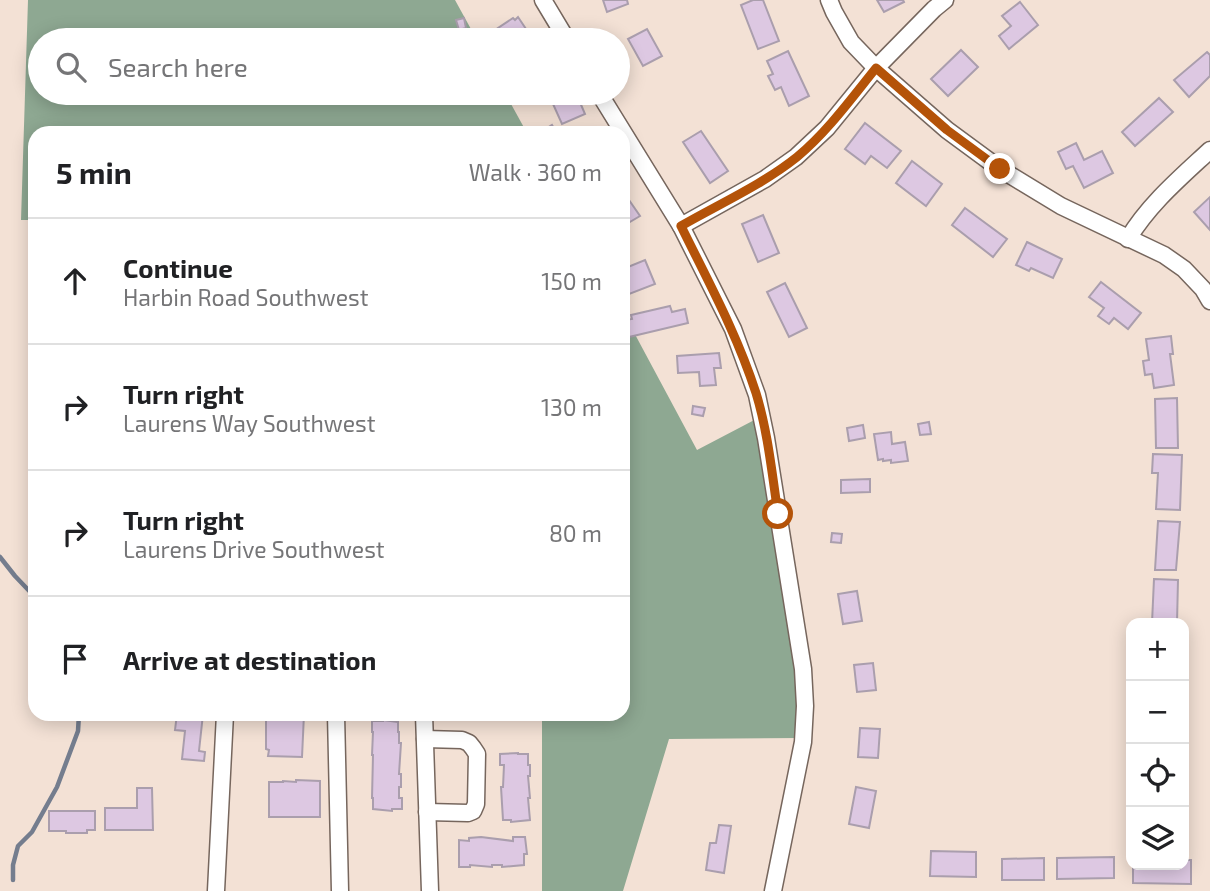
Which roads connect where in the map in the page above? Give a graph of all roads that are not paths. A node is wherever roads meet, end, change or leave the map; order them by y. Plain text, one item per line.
1 (543, 0) edge
2 (829, 0) edge
3 (946, 0) edge
4 (560, 28) edge
5 (876, 68) junction
6 (606, 105) edge
7 (619, 126) edge
8 (630, 143) edge
9 (1210, 150) edge
10 (681, 226) junction
11 (1128, 239) junction
12 (1210, 301) edge
13 (225, 721) edge
14 (336, 721) edge
15 (424, 721) edge
16 (425, 739) junction
17 (427, 812) junction
18 (216, 891) edge
19 (340, 891) edge
20 (430, 891) edge
21 (773, 891) edge

1 - 4 street
2 - 5 street
3 - 5 street
5 - 10 street
5 - 11 street
6 - 7 street
8 - 10 street
9 - 11 street
10 - 21 street
11 - 12 street
13 - 18 street
14 - 19 street
15 - 16 street
16 - 17 street
16 - 17 street
17 - 20 street

